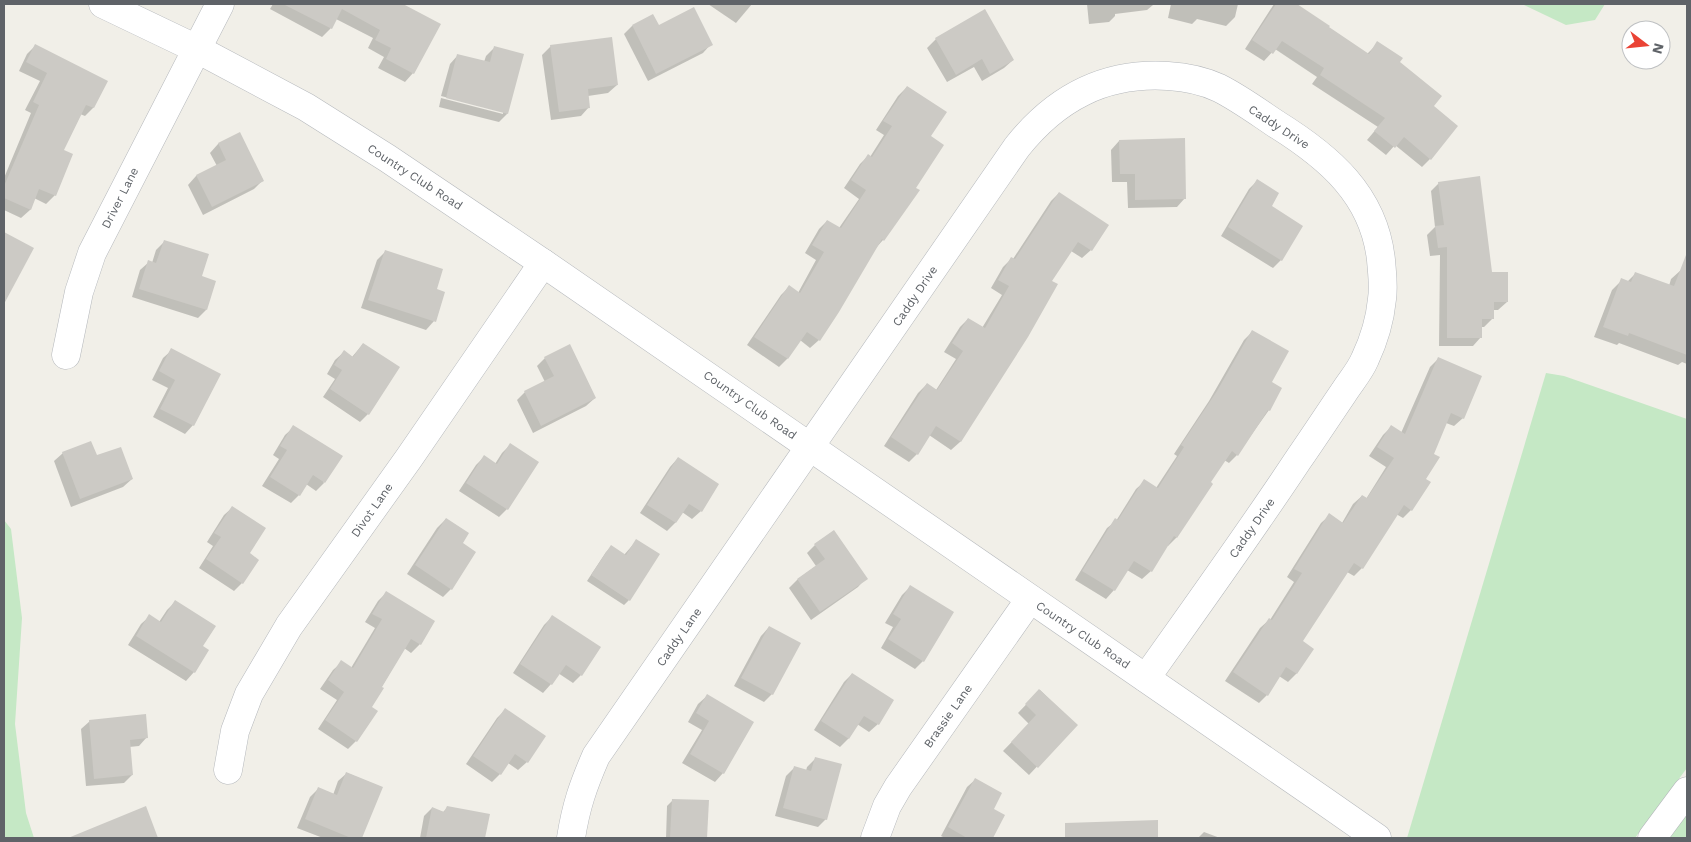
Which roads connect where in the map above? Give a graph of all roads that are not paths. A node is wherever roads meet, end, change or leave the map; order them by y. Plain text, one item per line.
1 (103, 4) edge
2 (220, 4) edge
3 (197, 49) junction
4 (543, 263) junction
5 (66, 355) dead end
6 (810, 446) junction
7 (1030, 599) junction
8 (1146, 678) junction
9 (228, 770) dead end
10 (1687, 790) edge
11 (571, 838) edge
12 (875, 838) edge
13 (1377, 838) edge
14 (1652, 838) edge

1 - 3 street, Country Club Road
2 - 3 street, Driver Lane
3 - 4 street, Country Club Road
3 - 5 street, Driver Lane
4 - 6 street, Country Club Road
4 - 9 street, Divot Lane
6 - 7 street, Country Club Road
6 - 8 street, Caddy Drive
6 - 11 street, Caddy Lane
7 - 8 street, Country Club Road
7 - 12 street, Brassie Lane
8 - 13 street, Country Club Road
10 - 14 street

